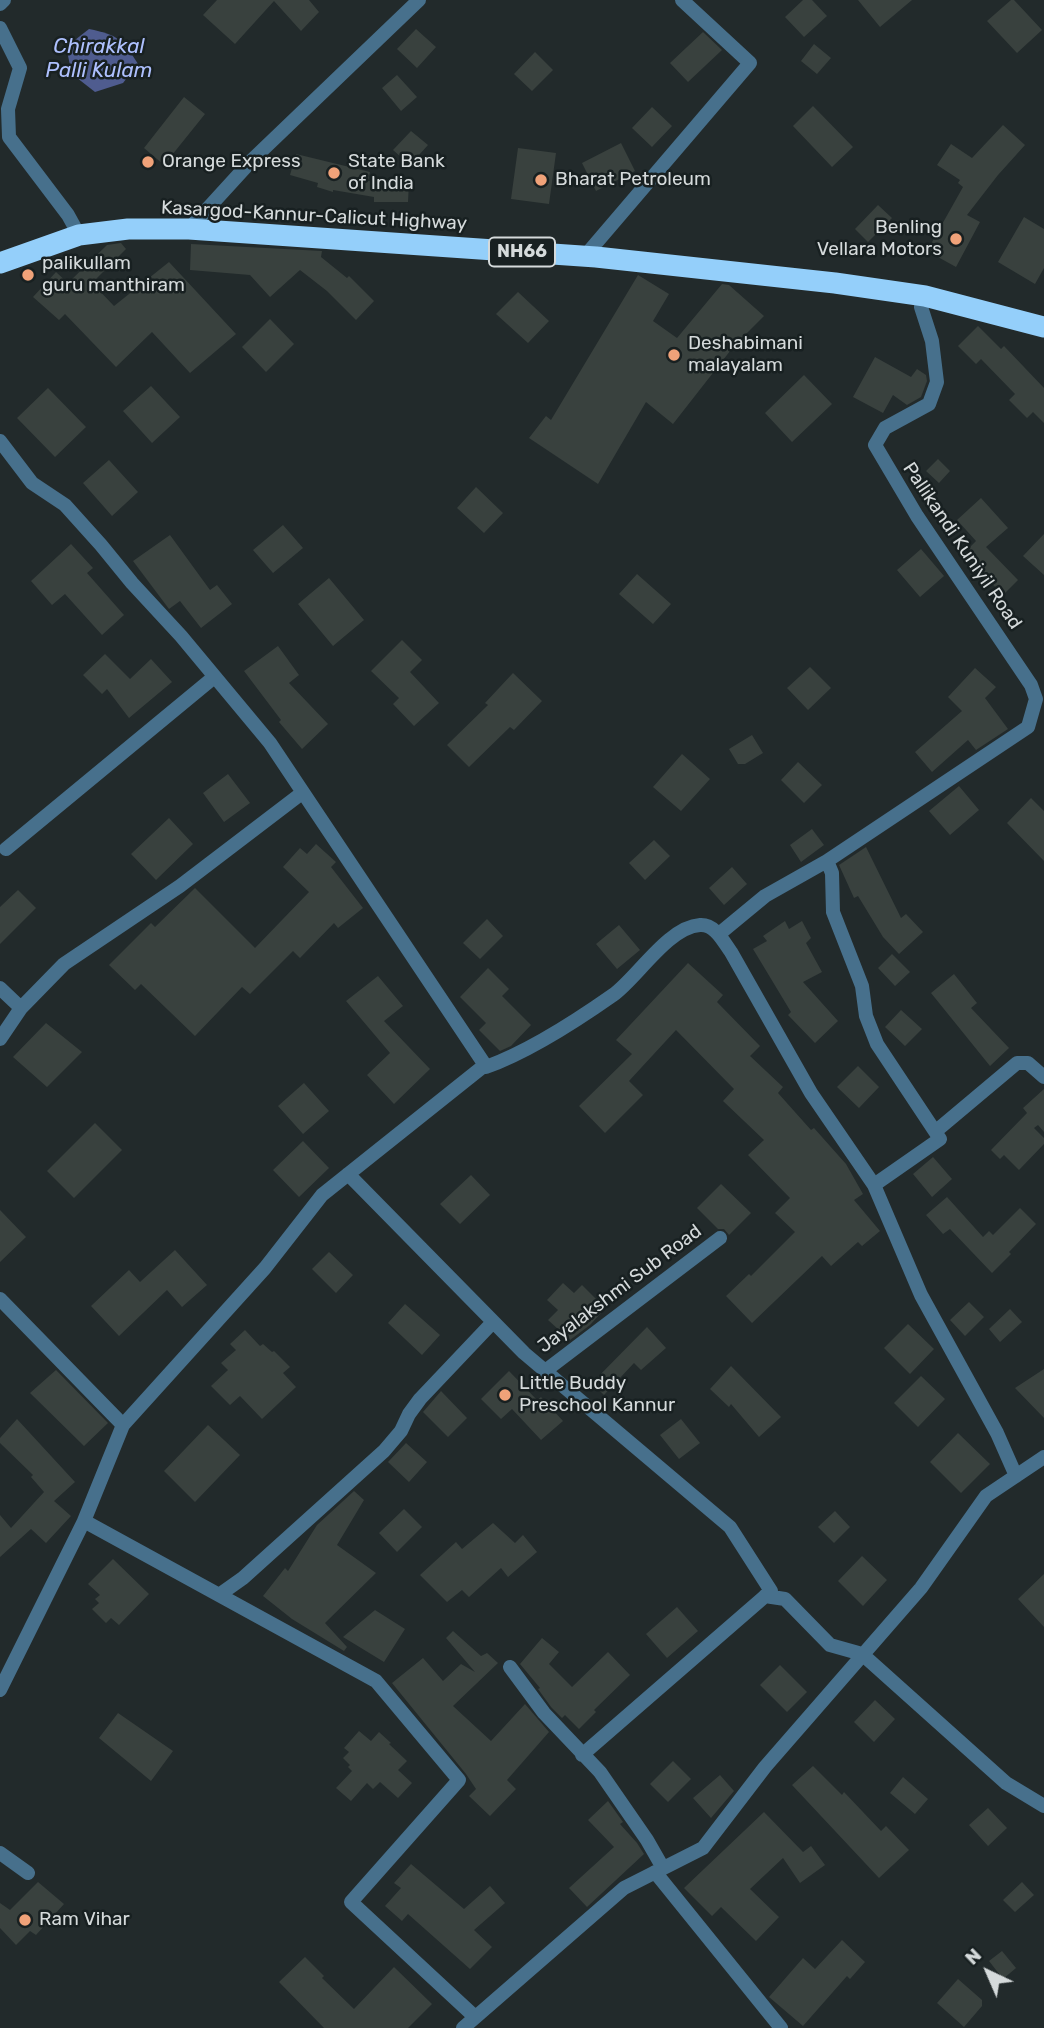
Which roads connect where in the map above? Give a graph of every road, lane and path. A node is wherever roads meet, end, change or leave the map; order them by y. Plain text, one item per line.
1 (4, 0) edge
2 (419, 0) edge
3 (682, 0) edge
4 (0, 5) edge
5 (0, 28) edge
6 (189, 229) junction
7 (79, 235) junction
8 (585, 257) junction
9 (0, 264) edge
10 (925, 296) junction
11 (1044, 327) edge
12 (0, 441) edge
13 (214, 678) junction
14 (302, 793) junction
15 (6, 849) dead end
16 (827, 861) junction
17 (719, 934) junction
18 (0, 988) edge
19 (21, 1008) junction
20 (0, 1039) edge
21 (485, 1065) junction
22 (1044, 1077) edge
23 (936, 1131) junction
24 (348, 1174) junction
25 (874, 1185) junction
26 (720, 1238) dead end
27 (0, 1299) edge
28 (494, 1322) junction
29 (545, 1371) junction
30 (123, 1425) junction
31 (1044, 1457) edge
32 (1016, 1476) junction
33 (84, 1521) junction
34 (219, 1595) junction
35 (765, 1596) junction
36 (862, 1654) junction
37 (510, 1667) dead end
38 (0, 1690) edge
39 (582, 1755) junction
40 (1044, 1806) edge
41 (0, 1853) edge
42 (659, 1870) junction
43 (28, 1873) dead end
44 (474, 2016) junction
45 (463, 2028) edge
46 (781, 2028) edge

1 - 4 street
2 - 6 street
3 - 8 street
5 - 7 street
6 - 7 highway, Kasargod-Kannur-Calicut Highway / NH66
6 - 8 highway, Kasargod-Kannur-Calicut Highway / NH66
7 - 9 highway, Kasargod-Kannur-Calicut Highway / NH66
8 - 10 highway, Kasargod-Kannur-Calicut Highway / NH66
10 - 11 highway, Kasargod-Kannur-Calicut Highway / NH66
10 - 16 street, Pallikandi Kuniyil Road
12 - 13 street
13 - 14 street
13 - 15 street
14 - 19 street
14 - 21 street
16 - 17 street
16 - 23 street
17 - 21 street
17 - 25 street
18 - 19 street
19 - 20 street
21 - 24 street
22 - 23 street
23 - 25 street
24 - 28 street
24 - 30 street
25 - 32 street
26 - 29 street, Jayalakshmi Sub Road
27 - 30 street
28 - 29 street
28 - 34 street
29 - 35 street
30 - 33 street
31 - 32 street
32 - 36 street
33 - 34 street
33 - 38 street
34 - 44 street
35 - 36 street
35 - 39 street
36 - 40 street
36 - 42 street
37 - 39 street
39 - 42 street
41 - 43 street
42 - 44 street
42 - 46 street
44 - 45 street

